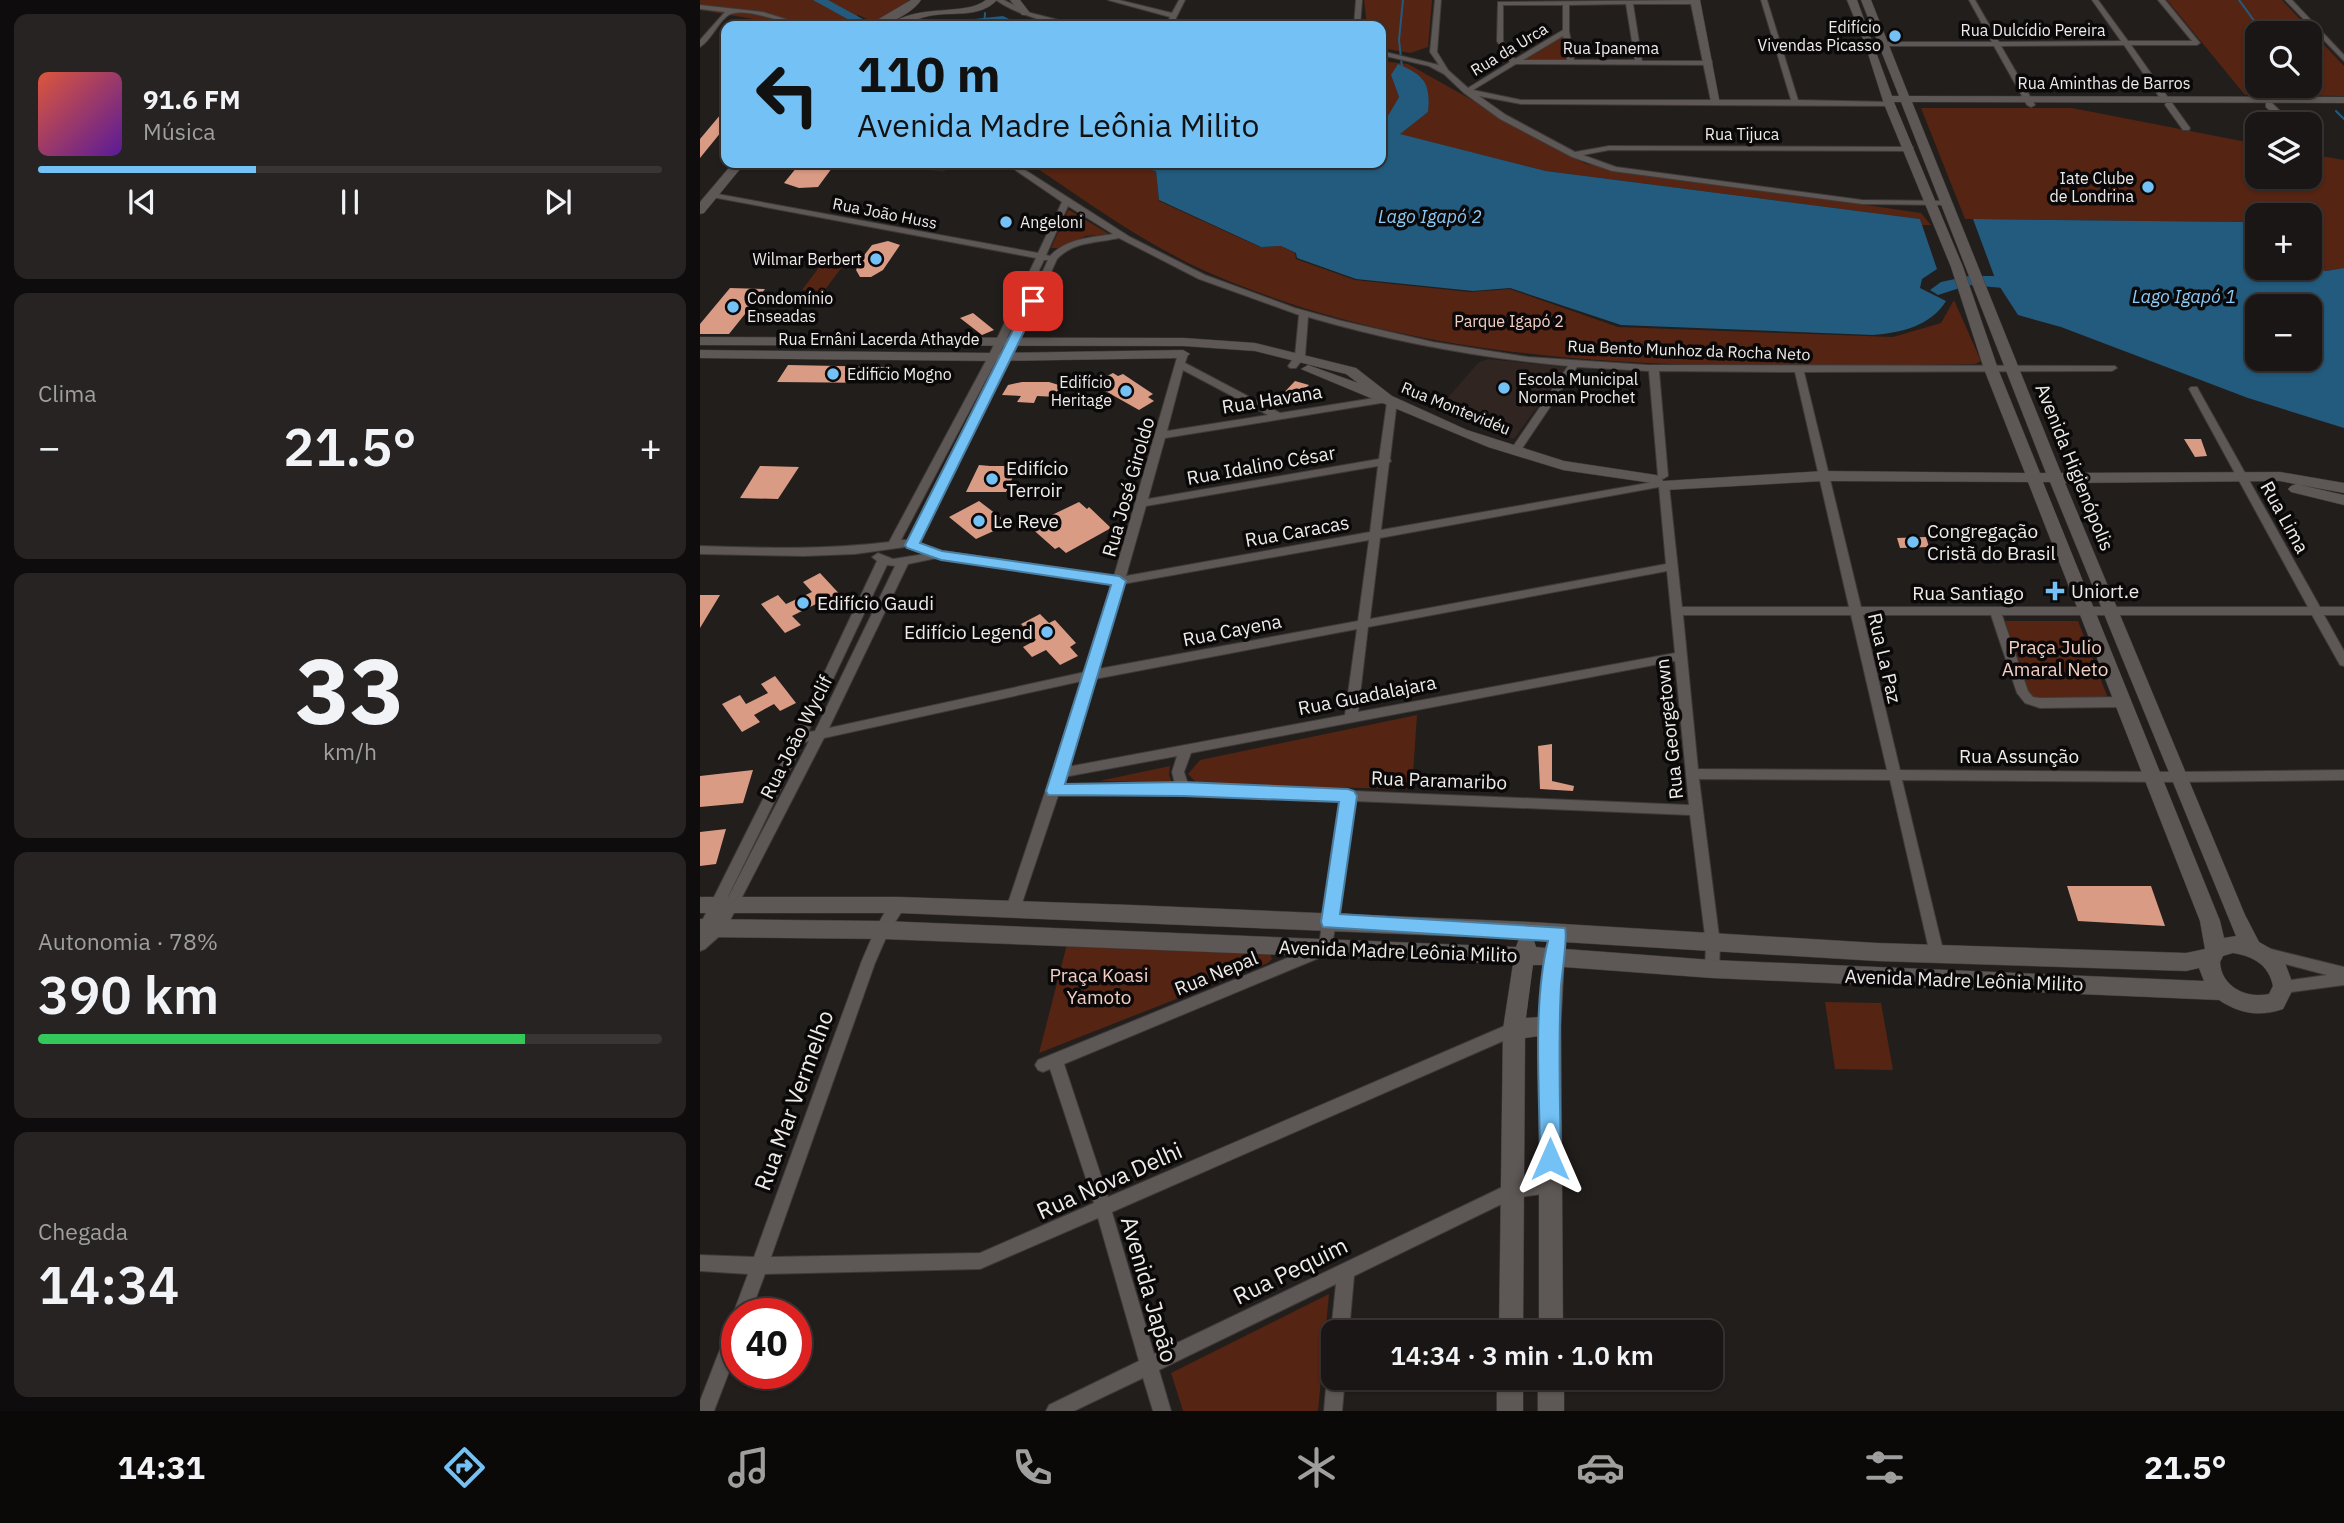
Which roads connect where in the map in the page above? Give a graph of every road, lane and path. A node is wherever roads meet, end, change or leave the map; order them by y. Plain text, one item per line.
1 (916, 0) edge
2 (992, 0) edge
3 (999, 0) edge
4 (1015, 0) edge
5 (1111, 0) edge
6 (1182, 0) edge
7 (1359, 0) edge
8 (1438, 0) edge
9 (1764, 0) edge
10 (1852, 0) edge
11 (1866, 0) edge
12 (1972, 0) edge
13 (2095, 0) edge
14 (2161, 0) edge
15 (2288, 0) edge
16 (1695, 1) edge
17 (1566, 2) edge
18 (1629, 2) edge
19 (700, 7) edge
20 (734, 10) junction
21 (1025, 13) junction
22 (1175, 16) junction
23 (788, 21) edge
24 (882, 21) edge
25 (903, 21) edge
26 (1058, 21) edge
27 (1172, 21) edge
28 (1357, 21) edge
29 (1566, 32) junction
30 (2124, 43) junction
31 (1870, 44) junction
32 (1885, 44) junction
33 (1999, 44) junction
34 (700, 46) edge
35 (1433, 52) junction
36 (1386, 54) edge
37 (1412, 58) junction
38 (2344, 59) edge
39 (1514, 62) junction
40 (1639, 62) junction
41 (1571, 63) junction
42 (1709, 63) junction
43 (1447, 72) junction
44 (1467, 91) junction
45 (1888, 101) junction
46 (1905, 101) junction
47 (1521, 102) junction
48 (1716, 102) junction
49 (1795, 102) junction
50 (2029, 102) junction
51 (2167, 102) junction
52 (2344, 102) edge
53 (2269, 105) junction
54 (2276, 112) edge
55 (1503, 117) junction
56 (2186, 128) dead end
57 (1910, 149) junction
58 (1574, 155) junction
59 (721, 168) edge
60 (734, 168) edge
61 (1016, 168) edge
62 (706, 194) edge
63 (1066, 203) junction
64 (1931, 203) junction
65 (1947, 203) junction
66 (700, 209) edge
67 (1122, 235) junction
68 (1042, 257) junction
69 (1053, 258) junction
70 (1304, 313) junction
71 (700, 341) edge
72 (784, 343) junction
73 (1003, 350) junction
74 (700, 354) edge
75 (775, 357) junction
76 (1182, 360) junction
77 (1297, 361) junction
78 (1574, 364) junction
79 (1654, 368) junction
80 (2112, 368) dead end
81 (1991, 369) junction
82 (2014, 369) junction
83 (1799, 370) junction
84 (2194, 389) dead end
85 (1390, 400) junction
86 (1277, 416) junction
87 (1162, 435) junction
88 (1515, 451) junction
89 (1386, 461) junction
90 (1824, 476) junction
91 (2036, 477) junction
92 (2056, 479) junction
93 (2244, 480) junction
94 (1663, 481) junction
95 (2296, 484) junction
96 (2344, 488) edge
97 (2344, 500) edge
98 (1142, 503) junction
99 (1376, 534) junction
100 (891, 545) junction
101 (913, 546) junction
102 (700, 550) edge
103 (855, 550) junction
104 (941, 555) junction
105 (883, 559) junction
106 (905, 561) junction
107 (1673, 566) junction
108 (1119, 581) junction
109 (1677, 611) junction
110 (1856, 611) junction
111 (1995, 611) junction
112 (2089, 611) junction
113 (2111, 611) junction
114 (2316, 611) junction
115 (2344, 611) edge
116 (1364, 623) junction
117 (1681, 656) junction
118 (2344, 662) edge
119 (1091, 675) junction
120 (2124, 702) junction
121 (1351, 717) junction
122 (819, 735) junction
123 (799, 739) junction
124 (1185, 751) junction
125 (1060, 773) junction
126 (1693, 774) junction
127 (1894, 775) junction
128 (2344, 775) edge
129 (2153, 776) junction
130 (2178, 777) junction
131 (1183, 789) junction
132 (1054, 791) junction
133 (1348, 796) junction
134 (1696, 810) junction
135 (716, 905) edge
136 (899, 905) junction
137 (1013, 909) junction
138 (1330, 922) junction
139 (883, 930) junction
140 (1530, 931) junction
141 (1559, 933) junction
142 (705, 934) edge
143 (1713, 944) junction
144 (1326, 949) junction
145 (2257, 950) junction
146 (2213, 953) junction
147 (1937, 954) junction
148 (1523, 956) junction
149 (1553, 957) junction
150 (1712, 969) junction
151 (2344, 973) edge
152 (2344, 979) edge
153 (2284, 987) junction
154 (2222, 991) junction
155 (1550, 1026) junction
156 (1514, 1029) junction
157 (1049, 1062) joint
158 (1550, 1186) junction
159 (1513, 1190) junction
160 (1102, 1207) junction
161 (700, 1263) edge
162 (760, 1266) junction
163 (1346, 1270) junction
164 (748, 1298) edge
165 (1341, 1320) edge
166 (1511, 1320) edge
167 (1550, 1320) edge
168 (1149, 1366) junction
169 (721, 1369) edge
170 (1335, 1390) edge
171 (1510, 1390) edge
172 (1550, 1390) edge
173 (705, 1411) edge
174 (1055, 1411) edge
175 (1162, 1411) edge
176 (1333, 1411) edge
177 (1510, 1411) edge
178 (1551, 1411) edge

1 - 24 main road
2 - 25 main road
3 - 21 street
4 - 21 main road
5 - 22 street
6 - 22 street
7 - 28 street
8 - 35 street
9 - 49 street
10 - 31 main road, Avenida Higienópolis
11 - 32 main road, Avenida Higienópolis
12 - 33 street
13 - 30 street
14 - 30 street, Rua Dulcídio Pereira
15 - 38 street
16 - 18 street
16 - 42 main road
17 - 18 street
17 - 29 street
17 - 39 street
18 - 40 street
19 - 20 street
20 - 23 street
20 - 34 street
21 - 26 street
22 - 27 street
29 - 39 street, Rua da Urca
29 - 41 street
30 - 33 street, Rua Dulcídio Pereira
30 - 51 street
31 - 32 street, Rua Dulcídio Pereira
31 - 45 main road, Avenida Higienópolis
32 - 33 street, Rua Dulcídio Pereira
32 - 46 main road, Avenida Higienópolis
33 - 50 street
35 - 37 street
35 - 43 street
36 - 37 street
37 - 43 street
39 - 41 street, Rua Ipanema
39 - 44 street, Rua da Urca
40 - 41 street, Rua Ipanema
40 - 42 street, Rua Ipanema
42 - 48 main road
43 - 44 street
44 - 47 street, Rua Aminthas de Barros
44 - 55 street
45 - 46 main road, Rua Aminthas de Barros
45 - 49 street, Rua Aminthas de Barros
45 - 57 main road, Avenida Higienópolis
46 - 50 main road, Rua Aminthas de Barros
46 - 65 main road, Avenida Higienópolis
47 - 48 street, Rua Aminthas de Barros
47 - 55 street
48 - 49 street, Rua Aminthas de Barros
50 - 51 main road, Rua Aminthas de Barros
51 - 52 main road, Rua Aminthas de Barros
51 - 53 main road, Rua Aminthas de Barros
51 - 56 street
52 - 53 main road, Rua Aminthas de Barros
53 - 54 street
55 - 58 street
57 - 58 street, Rua Tijuca
57 - 64 main road, Avenida Higienópolis
58 - 64 street
59 - 62 main road
60 - 62 main road
61 - 63 street, Rua Bento Munhoz da Rocha Neto
62 - 66 main road
62 - 68 street, Rua João Huss
63 - 67 street, Rua Bento Munhoz da Rocha Neto
63 - 68 street, Rua João Wyclif
64 - 65 street
64 - 81 main road, Avenida Higienópolis
65 - 82 main road, Avenida Higienópolis
67 - 69 street
67 - 70 street, Rua Bento Munhoz da Rocha Neto
68 - 69 street, Rua João Huss
68 - 73 street, Rua João Wyclif
69 - 73 street, Rua João Wyclif
70 - 77 street
70 - 78 street, Rua Bento Munhoz da Rocha Neto
71 - 72 main road, Rua Ernâni Lacerda Athayde
72 - 73 main road, Rua Ernâni Lacerda Athayde
72 - 75 main road
73 - 75 main road, Rua Ernâni Lacerda Athayde
73 - 76 main road, Rua Ernâni Lacerda Athayde
73 - 77 main road
73 - 100 street, Rua João Wyclif
73 - 101 street, Rua João Wyclif
74 - 75 main road, Rua Ernâni Lacerda Athayde
76 - 77 main road, Rua Ernâni Lacerda Athayde
76 - 86 street
76 - 87 street, Rua José Giroldo
77 - 85 main road, Rua Ernâni Lacerda Athayde
78 - 79 street, Rua Bento Munhoz da Rocha Neto
78 - 88 street
79 - 83 street, Rua Bento Munhoz da Rocha Neto
79 - 94 street, Rua Georgetown
80 - 82 street
81 - 82 street, Rua Bento Munhoz da Rocha Neto
81 - 83 street, Rua Bento Munhoz da Rocha Neto
81 - 91 main road, Avenida Higienópolis
82 - 92 main road, Avenida Higienópolis
83 - 90 street, Rua La Paz
84 - 93 street, Rua Lima
85 - 86 street, Rua Havana
85 - 88 main road, Rua Montevidéu
85 - 89 street
86 - 87 street, Rua Havana
87 - 98 street, Rua José Giroldo
88 - 94 main road, Rua Montevidéu
89 - 98 street, Rua Idalino César
89 - 99 street
90 - 91 main road, Rua Montevidéu
90 - 94 main road, Rua Montevidéu
90 - 110 street, Rua La Paz
91 - 92 main road, Rua Montevidéu
91 - 112 main road, Avenida Higienópolis
92 - 93 main road, Rua Montevidéu
92 - 113 main road, Avenida Higienópolis
93 - 95 main road, Rua Montevidéu
93 - 114 street, Rua Lima
94 - 99 street, Rua Caracas
94 - 107 street, Rua Georgetown
95 - 96 main road
95 - 97 main road
98 - 108 street, Rua José Giroldo
99 - 108 street, Rua Caracas
99 - 116 street
100 - 101 street, Rua Caracas
100 - 103 street, Rua Caracas
100 - 105 street, Rua João Wyclif
101 - 104 street, Rua Caracas
101 - 106 street, Rua João Wyclif
102 - 103 street, Rua Caracas
103 - 105 street, Rua Caracas
104 - 106 street, Rua Caracas
104 - 108 street, Rua Caracas
105 - 106 street, Rua Caracas
105 - 123 street, Rua João Wyclif
106 - 122 street, Rua João Wyclif
107 - 109 street, Rua Georgetown
107 - 116 street, Rua Cayena
108 - 119 street, Rua José Giroldo
109 - 110 street, Rua Santiago
109 - 117 street, Rua Georgetown
110 - 111 street, Rua Santiago
110 - 127 street, Rua La Paz
111 - 112 street, Rua Santiago
111 - 120 street
112 - 113 street, Rua Santiago
112 - 120 main road, Avenida Higienópolis
113 - 114 street, Rua Santiago
113 - 130 main road, Avenida Higienópolis
114 - 115 street, Rua Santiago
114 - 118 street, Rua Lima
116 - 119 street, Rua Cayena
116 - 121 street
117 - 121 street, Rua Guadalajara
117 - 126 street, Rua Georgetown
119 - 122 street, Rua Cayena
119 - 125 street, Rua José Giroldo
120 - 129 main road, Avenida Higienópolis
121 - 124 street, Rua Guadalajara
122 - 123 street, Rua Cayena
122 - 135 street, Rua João Wyclif
123 - 135 street, Rua João Wyclif
124 - 125 street, Rua Guadalajara
124 - 131 street
125 - 132 street, Rua José Giroldo
126 - 127 street, Rua Assunção
126 - 134 street, Rua Georgetown
127 - 129 street, Rua Assunção
127 - 147 street, Rua La Paz
128 - 130 street, Rua Assunção
129 - 130 street, Rua Assunção
129 - 146 main road, Avenida Higienópolis
130 - 145 main road, Avenida Higienópolis
131 - 132 street, Rua Paramaribo
131 - 133 street, Rua Paramaribo
132 - 137 street, Rua José Giroldo
133 - 134 street, Rua Paramaribo
133 - 138 street
134 - 143 street, Rua Georgetown
135 - 136 main road, Avenida Madre Leônia Milito
135 - 142 street, Rua João Wyclif
136 - 137 main road, Avenida Madre Leônia Milito
136 - 139 street, Rua Mar Vermelho
137 - 138 main road, Avenida Madre Leônia Milito
138 - 140 main road, Avenida Madre Leônia Milito
138 - 144 street
139 - 142 main road, Avenida Madre Leônia Milito
139 - 144 main road, Avenida Madre Leônia Milito
139 - 162 street, Rua Mar Vermelho
140 - 141 main road, Avenida Madre Leônia Milito
140 - 148 main road
141 - 143 main road, Avenida Madre Leônia Milito
141 - 149 main road
143 - 147 main road, Avenida Madre Leônia Milito
143 - 150 street, Rua Georgetown
144 - 148 main road, Avenida Madre Leônia Milito
144 - 157 street, Rua Nepal
145 - 146 main road
145 - 151 street
145 - 153 main road
146 - 147 main road, Avenida Madre Leônia Milito
146 - 154 main road
148 - 149 main road, Avenida Madre Leônia Milito
148 - 156 main road
149 - 150 main road, Avenida Madre Leônia Milito
149 - 155 main road
150 - 154 main road, Avenida Madre Leônia Milito
152 - 153 street
153 - 154 main road
155 - 156 main road
155 - 158 main road
156 - 159 main road
156 - 160 street, Rua Nova Delhi
157 - 160 street, Avenida Japão
158 - 159 street, Rua Pequim
158 - 167 main road
159 - 163 street, Rua Pequim
159 - 166 main road
160 - 162 street, Rua Nova Delhi
160 - 168 street, Avenida Japão
161 - 162 street, Rua Nova Delhi
162 - 164 street, Rua Mar Vermelho
163 - 165 street
163 - 168 street, Rua Pequim
168 - 174 street, Rua Pequim
168 - 175 street, Avenida Japão
169 - 173 street
170 - 176 street
171 - 177 main road
172 - 178 main road

